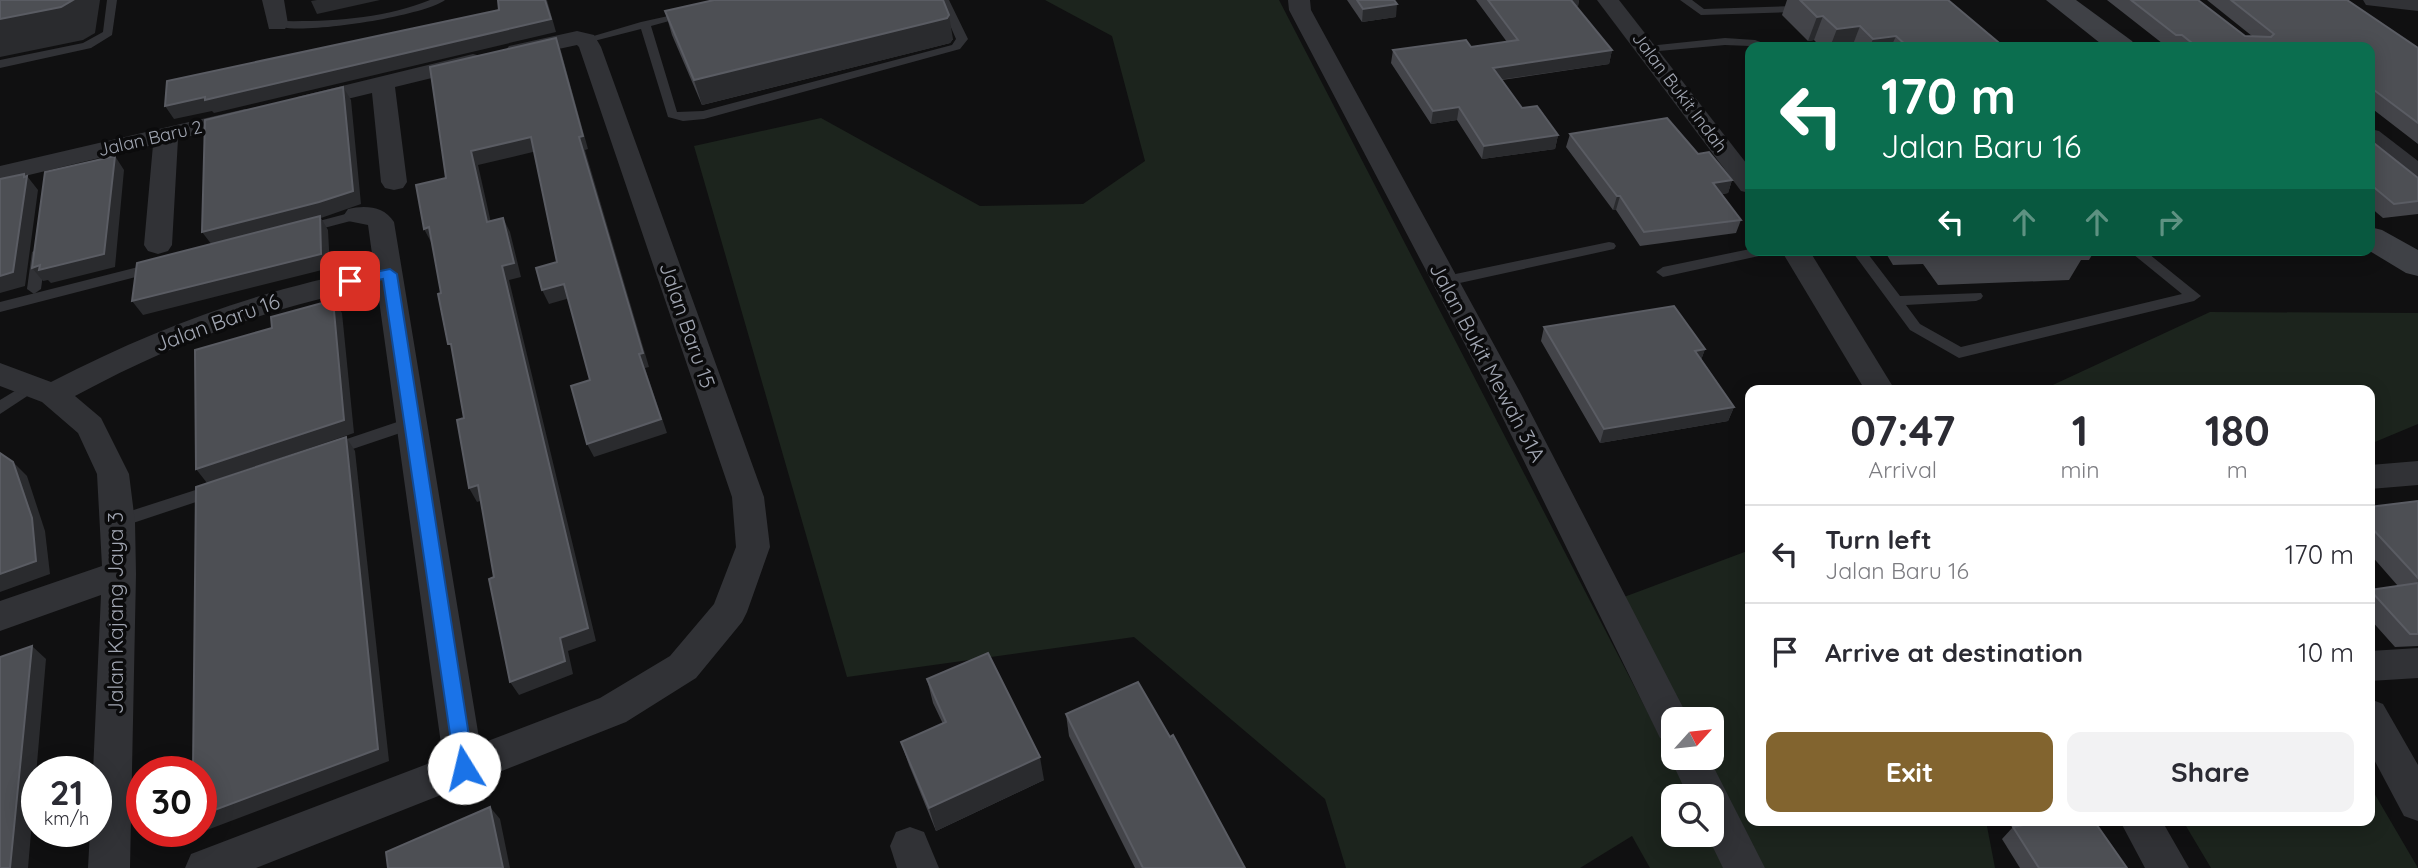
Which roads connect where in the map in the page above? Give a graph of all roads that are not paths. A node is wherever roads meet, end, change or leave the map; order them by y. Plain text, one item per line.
1 (112, 0) edge
2 (273, 0) edge
3 (440, 0) edge
4 (944, 0) edge
5 (1299, 0) edge
6 (1608, 0) edge
7 (1685, 0) edge
8 (1785, 0) edge
9 (2059, 0) edge
10 (2418, 4) edge
11 (705, 9) edge
12 (2367, 10) edge
13 (277, 24) joint
14 (645, 24) junction
15 (586, 40) junction
16 (2115, 42) edge
17 (1745, 43) edge
18 (1648, 49) junction
19 (0, 64) edge
20 (383, 83) junction
21 (166, 134) junction
22 (2375, 140) edge
23 (2418, 173) edge
24 (0, 174) edge
25 (1745, 178) edge
26 (394, 182) dead end
27 (357, 215) joint
28 (291, 232) edge
29 (41, 234) edge
30 (2375, 240) edge
31 (1609, 246) dead end
32 (165, 254) joint
33 (1745, 255) edge
34 (1799, 256) edge
35 (1862, 256) edge
36 (2143, 256) edge
37 (2418, 265) edge
38 (1663, 272) dead end
39 (390, 274) junction
40 (1446, 281) junction
41 (34, 289) dead end
42 (1976, 296) dead end
43 (1896, 301) junction
44 (0, 307) edge
45 (0, 374) edge
46 (1877, 385) edge
47 (43, 390) junction
48 (0, 408) edge
49 (412, 423) junction
50 (310, 458) edge
51 (2418, 473) edge
52 (2375, 477) edge
53 (233, 483) edge
54 (118, 522) junction
55 (120, 574) junction
56 (0, 616) edge
57 (2418, 663) edge
58 (2375, 666) edge
59 (1663, 707) edge
60 (2375, 725) edge
61 (464, 768) junction
62 (2418, 803) edge
63 (2143, 826) edge
64 (1724, 827) edge
65 (109, 868) edge
66 (206, 868) edge
67 (1744, 868) edge
68 (2168, 868) edge

1 - 19 lane
2 - 13 street
3 - 13 lane
4 - 14 lane
5 - 40 street, Jalan Bukit Mewah 31A
6 - 18 street, Jalan Bukit Indah
7 - 8 lane
9 - 16 street
10 - 12 street
11 - 14 lane
14 - 15 lane
15 - 20 street, Jalan Baru 2
15 - 61 street, Jalan Baru 15
17 - 18 lane
18 - 25 street, Jalan Bukit Indah
20 - 21 street, Jalan Baru 2
20 - 26 street
21 - 24 street, Jalan Baru 2
21 - 32 street
22 - 23 street
27 - 28 lane
27 - 39 street
29 - 41 lane
30 - 37 street
31 - 40 lane
32 - 44 lane
33 - 38 lane
34 - 46 street
35 - 43 lane
36 - 43 lane
39 - 47 street, Jalan Baru 16
39 - 49 street
40 - 59 street, Jalan Bukit Mewah 31A
42 - 43 lane
45 - 47 street, Jalan Kajang Jaya 3
47 - 48 lane
47 - 54 street, Jalan Kajang Jaya 3
49 - 50 lane
49 - 61 street
51 - 52 street
53 - 54 lane
54 - 55 street, Jalan Kajang Jaya 3
55 - 56 street
55 - 65 street, Jalan Kajang Jaya 3
57 - 58 street
60 - 62 street
61 - 66 street, Jalan Baru 15
63 - 68 street
64 - 67 street

